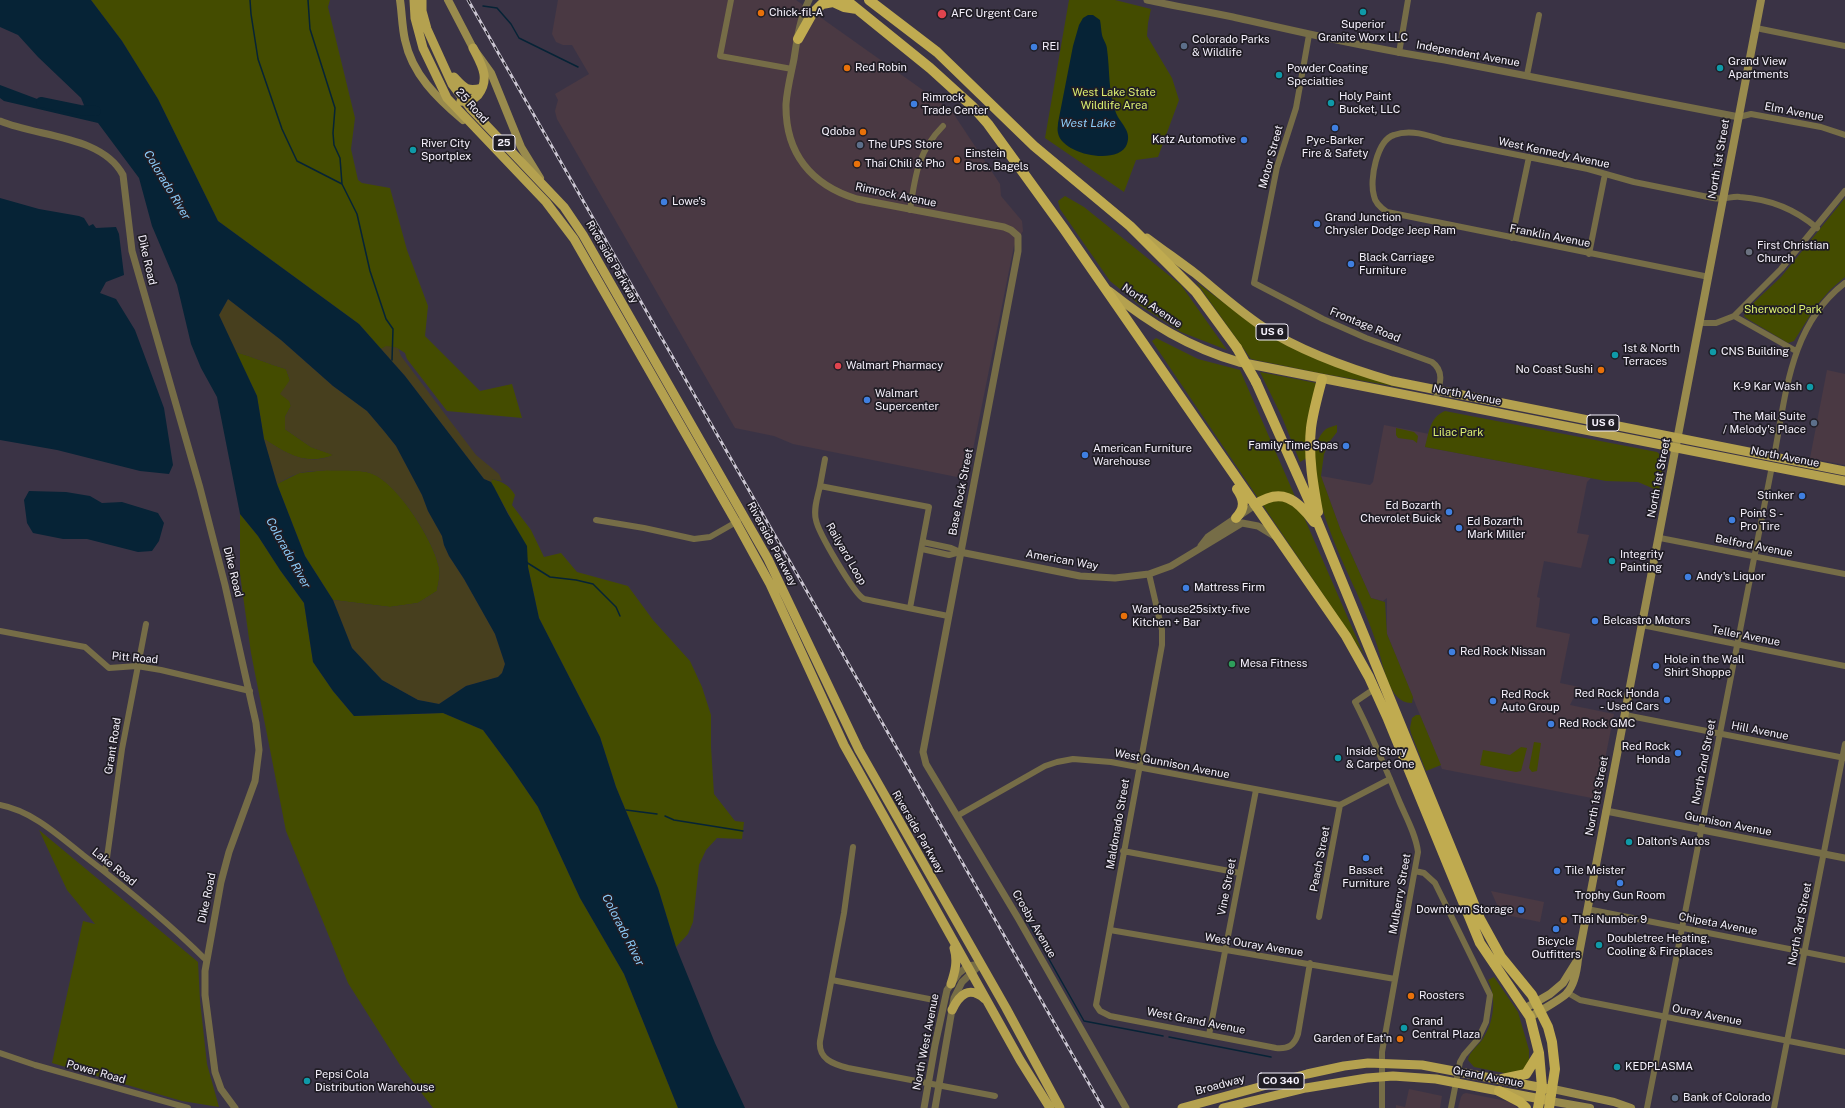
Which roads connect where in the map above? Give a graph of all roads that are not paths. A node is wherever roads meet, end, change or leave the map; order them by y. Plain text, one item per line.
1 (400, 0) edge
2 (448, 0) edge
3 (731, 0) edge
4 (809, 0) edge
5 (846, 0) edge
6 (869, 0) edge
7 (1147, 0) edge
8 (1408, 0) edge
9 (1761, 0) edge
10 (417, 1) edge
11 (1172, 3) edge
12 (858, 9) junction
13 (1539, 15) dead end
14 (1756, 28) junction
15 (1309, 36) junction
16 (798, 39) junction
17 (1845, 46) edge
18 (473, 48) junction
19 (1400, 53) junction
20 (438, 56) junction
21 (792, 69) junction
22 (1527, 75) junction
23 (437, 77) junction
24 (482, 88) junction
25 (465, 101) junction
26 (1739, 117) junction
27 (0, 121) edge
28 (943, 126) dead end
29 (1845, 135) edge
30 (485, 138) junction
31 (1529, 157) junction
32 (1605, 174) junction
33 (544, 184) junction
34 (534, 190) joint
35 (1845, 191) edge
36 (1724, 200) junction
37 (910, 210) junction
38 (1387, 212) joint
39 (1130, 226) junction
40 (1816, 228) junction
41 (1018, 236) joint
42 (1512, 238) junction
43 (1589, 254) junction
44 (1709, 277) junction
45 (1254, 283) joint
46 (1845, 283) edge
47 (1103, 286) junction
48 (628, 314) junction
49 (1734, 316) junction
50 (620, 319) junction
51 (1700, 323) junction
52 (1796, 351) junction
53 (1322, 379) junction
54 (1438, 390) junction
55 (1435, 401) junction
56 (1205, 433) junction
57 (1678, 438) junction
58 (1676, 448) junction
59 (1774, 457) junction
60 (1730, 458) junction
61 (825, 459) dead end
62 (1772, 466) junction
63 (1817, 466) junction
64 (1845, 471) edge
65 (1845, 481) edge
66 (820, 486) junction
67 (1255, 505) junction
68 (745, 518) junction
69 (1236, 518) junction
70 (596, 520) dead end
71 (736, 522) junction
72 (1323, 535) junction
73 (1660, 538) junction
74 (1279, 539) junction
75 (923, 542) junction
76 (1201, 546) junction
77 (922, 549) junction
78 (960, 552) junction
79 (1754, 556) junction
80 (1149, 574) junction
81 (1845, 574) edge
82 (910, 608) junction
83 (948, 616) junction
84 (146, 624) dead end
85 (1642, 625) junction
86 (0, 631) edge
87 (1737, 644) junction
88 (137, 666) junction
89 (1845, 666) edge
90 (1374, 689) junction
91 (250, 691) junction
92 (1625, 715) junction
93 (1720, 733) junction
94 (1845, 744) edge
95 (923, 752) joint
96 (1844, 757) edge
97 (1139, 767) junction
98 (1390, 779) junction
99 (1256, 790) junction
100 (1340, 805) junction
101 (0, 806) edge
102 (1606, 812) junction
103 (957, 816) junction
104 (1701, 830) junction
105 (853, 847) dead end
106 (1123, 851) junction
107 (1823, 854) junction
108 (1845, 858) edge
109 (1415, 871) junction
110 (105, 872) junction
111 (1240, 873) junction
112 (1587, 909) junction
113 (1319, 917) dead end
114 (1682, 928) junction
115 (1110, 930) junction
116 (949, 934) junction
117 (1225, 951) junction
118 (1804, 952) junction
119 (1578, 959) junction
120 (206, 960) junction
121 (1845, 960) edge
122 (1310, 963) junction
123 (981, 964) junction
124 (970, 970) junction
125 (1395, 979) junction
126 (832, 980) junction
127 (951, 984) junction
128 (1568, 993) junction
129 (934, 1000) dead end
130 (987, 1001) junction
131 (1538, 1006) junction
132 (1098, 1008) joint
133 (952, 1010) junction
134 (1527, 1013) junction
135 (1665, 1017) junction
136 (1209, 1035) junction
137 (1787, 1040) junction
138 (1845, 1052) edge
139 (0, 1053) edge
140 (1540, 1053) junction
141 (1381, 1063) junction
142 (1458, 1070) junction
143 (1382, 1077) junction
144 (1502, 1079) junction
145 (928, 1083) junction
146 (1455, 1083) junction
147 (939, 1085) junction
148 (1542, 1087) junction
149 (1553, 1089) junction
150 (1499, 1091) junction
151 (996, 1096) dead end
152 (1539, 1103) edge
153 (1549, 1104) edge
154 (188, 1108) edge
155 (235, 1108) edge
156 (924, 1108) edge
157 (935, 1108) edge
158 (1050, 1108) edge
159 (1060, 1108) edge
160 (1126, 1108) edge
161 (1182, 1108) edge
162 (1223, 1108) edge
163 (1382, 1108) edge
164 (1451, 1108) edge
165 (1526, 1108) edge
166 (1590, 1108) edge
167 (1630, 1108) edge
168 (1647, 1108) edge
169 (1774, 1108) edge

1 - 30 main road
2 - 18 main road, Riverside Parkway
3 - 21 street
4 - 16 street, Rimrock Avenue
5 - 12 highway
6 - 39 highway
7 - 11 street, Independent Avenue
8 - 19 street
9 - 14 main road, North 1st Street
10 - 20 main road, 25 Road / 25
10 - 23 main road, 25 Road / 25
11 - 15 street, Independent Avenue
12 - 16 highway
12 - 47 highway
13 - 22 street
14 - 17 street
14 - 26 main road, North 1st Street
15 - 19 street, Independent Avenue
15 - 45 street, Motor Street
16 - 21 street, Rimrock Avenue
18 - 24 main road
18 - 33 main road, Riverside Parkway
19 - 22 street, Independent Avenue
20 - 24 main road
20 - 25 main road, 25 Road / 25
21 - 37 street, Rimrock Avenue
22 - 26 street, Independent Avenue
23 - 25 main road
23 - 30 main road, 25 Road / 25
24 - 25 main road
25 - 33 main road, 25 Road / 25
26 - 29 street, Elm Avenue
26 - 36 main road, North 1st Street
27 - 91 street, Dike Road
28 - 37 street
30 - 34 main road, 25 Road / 25
31 - 32 street, West Kennedy Avenue
31 - 38 street, West Kennedy Avenue
31 - 42 street
32 - 36 street, West Kennedy Avenue
32 - 43 street
33 - 48 main road, Riverside Parkway
34 - 50 main road, Riverside Parkway
35 - 40 street
36 - 40 street
36 - 44 main road, North 1st Street
37 - 41 street, Rimrock Avenue
38 - 42 street, Franklin Avenue
39 - 54 main road, North Avenue / US 6
39 - 72 highway, bridge
40 - 49 street
41 - 78 street, Base Rock Street
42 - 43 street, Franklin Avenue
43 - 44 street, Franklin Avenue
44 - 51 main road, North 1st Street
45 - 54 street, Frontage Road
46 - 52 street
47 - 53 main road, North Avenue / US 6
47 - 56 highway
48 - 50 main road
48 - 68 main road, Riverside Parkway
49 - 51 street
49 - 52 street
50 - 71 main road, Riverside Parkway
51 - 57 main road, North 1st Street
52 - 59 street
53 - 55 main road, North Avenue / US 6
53 - 72 highway
54 - 55 street, Frontage Road
54 - 57 main road, North Avenue / US 6
55 - 58 main road, North Avenue / US 6
56 - 67 highway
56 - 69 highway
57 - 58 main road, North 1st Street
57 - 59 main road, North Avenue / US 6
58 - 60 main road, North Avenue / US 6
58 - 73 main road, North 1st Street
59 - 60 main road
59 - 63 main road, North Avenue / US 6
60 - 62 main road, North Avenue / US 6
61 - 66 street, Railyard Loop
62 - 63 main road
62 - 65 main road, North Avenue / US 6
62 - 79 street, North 2nd Street
63 - 64 main road, North Avenue / US 6
66 - 75 street
66 - 82 street, Railyard Loop
67 - 69 street, American Way
67 - 72 highway
67 - 74 highway
68 - 71 street
68 - 123 main road, Riverside Parkway
69 - 76 street, American Way
70 - 71 street
71 - 116 main road, Riverside Parkway
72 - 131 highway
73 - 79 street, Belford Avenue
73 - 85 main road, North 1st Street
74 - 76 street, American Way
74 - 90 highway
75 - 77 street
75 - 78 street
76 - 80 street, American Way
77 - 78 street
77 - 82 street
78 - 80 street, American Way
78 - 83 street, Base Rock Street
79 - 81 street, Belford Avenue
79 - 87 street, North 2nd Street
80 - 97 street, Maldonado Street
82 - 83 street, Railyard Loop
83 - 95 street, Base Rock Street
84 - 88 street, Grant Road
85 - 87 street, Teller Avenue
85 - 92 main road, North 1st Street
86 - 88 street, Pitt Road
87 - 89 street, Teller Avenue
87 - 93 street, North 2nd Street
88 - 91 street, Pitt Road
88 - 110 street, Grant Road
90 - 98 street, Mulberry Street
90 - 134 highway
91 - 120 street, Dike Road
92 - 93 street, Hill Avenue
92 - 102 main road, North 1st Street
93 - 96 street, Hill Avenue
93 - 104 street, North 2nd Street
94 - 96 street, North 3rd Street
95 - 103 street, Crosby Avenue
96 - 107 street, North 3rd Street
97 - 99 street, West Gunnison Avenue
97 - 103 street, West Gunnison Avenue
97 - 106 street, Maldonado Street
98 - 100 street
98 - 109 street, Mulberry Street
99 - 100 street, West Gunnison Avenue
99 - 111 street, Vine Street
100 - 113 street, Peach Street
101 - 110 street, Lake Road
102 - 104 street, Gunnison Avenue
102 - 112 main road, North 1st Street
103 - 160 street, Crosby Avenue
104 - 107 street, Gunnison Avenue
104 - 114 street, North 2nd Street
105 - 126 street
106 - 111 street
106 - 115 street, Maldonado Street
107 - 108 street, Gunnison Avenue
107 - 118 street, North 3rd Street
109 - 125 street, Mulberry Street
109 - 142 street
110 - 120 street, Lake Road
111 - 117 street, Vine Street
112 - 114 street, Chipeta Avenue
112 - 119 main road, North 1st Street
114 - 118 street, Chipeta Avenue
114 - 135 street, North 2nd Street
115 - 117 street, West Ouray Avenue
115 - 132 street, Maldonado Street
116 - 124 main road, Riverside Parkway
116 - 127 main road
117 - 122 street, West Ouray Avenue
117 - 136 street, Vine Street
118 - 121 street, Chipeta Avenue
118 - 137 street, North 3rd Street
119 - 128 main road, North 1st Street
119 - 131 main road, North 1st Street
120 - 155 street, Dike Road
122 - 125 street, West Ouray Avenue
122 - 136 street, West Grand Avenue
123 - 124 street, North West Avenue
123 - 159 main road, Riverside Parkway
124 - 127 street, North West Avenue
124 - 130 main road, Riverside Parkway
124 - 133 street, North West Avenue
125 - 141 street, Mulberry Street
126 - 129 street
126 - 145 street
127 - 145 street, North West Avenue
128 - 131 main road, North 1st Street
128 - 135 street, Ouray Avenue
130 - 133 main road
130 - 158 main road, Riverside Parkway
131 - 134 main road, North 1st Street
131 - 149 highway
132 - 136 street, West Grand Avenue
133 - 147 street, North West Avenue
134 - 140 highway
135 - 137 street, Ouray Avenue
135 - 168 street, North 2nd Street
137 - 138 street, Ouray Avenue
137 - 169 street, North 3rd Street
139 - 154 street, Power Road
140 - 144 highway
140 - 148 highway
141 - 142 main road, CO 340
141 - 143 street, Mulberry Street
141 - 161 main road, Broadway / CO 340
142 - 144 main road, CO 340
142 - 146 street
143 - 146 main road, Grand Avenue / CO 340
143 - 162 main road, Broadway / CO 340
143 - 163 street, Mulberry Street
144 - 148 main road, CO 340
145 - 147 street
145 - 156 street, North West Avenue
146 - 150 main road, Grand Avenue / CO 340
146 - 164 street
147 - 151 street
147 - 157 street, North West Avenue
148 - 149 main road, CO 340
148 - 152 highway
149 - 153 highway
149 - 167 main road
150 - 152 main road, Grand Avenue / CO 340
150 - 165 highway
152 - 153 main road, Grand Avenue / CO 340
153 - 166 main road, Grand Avenue

